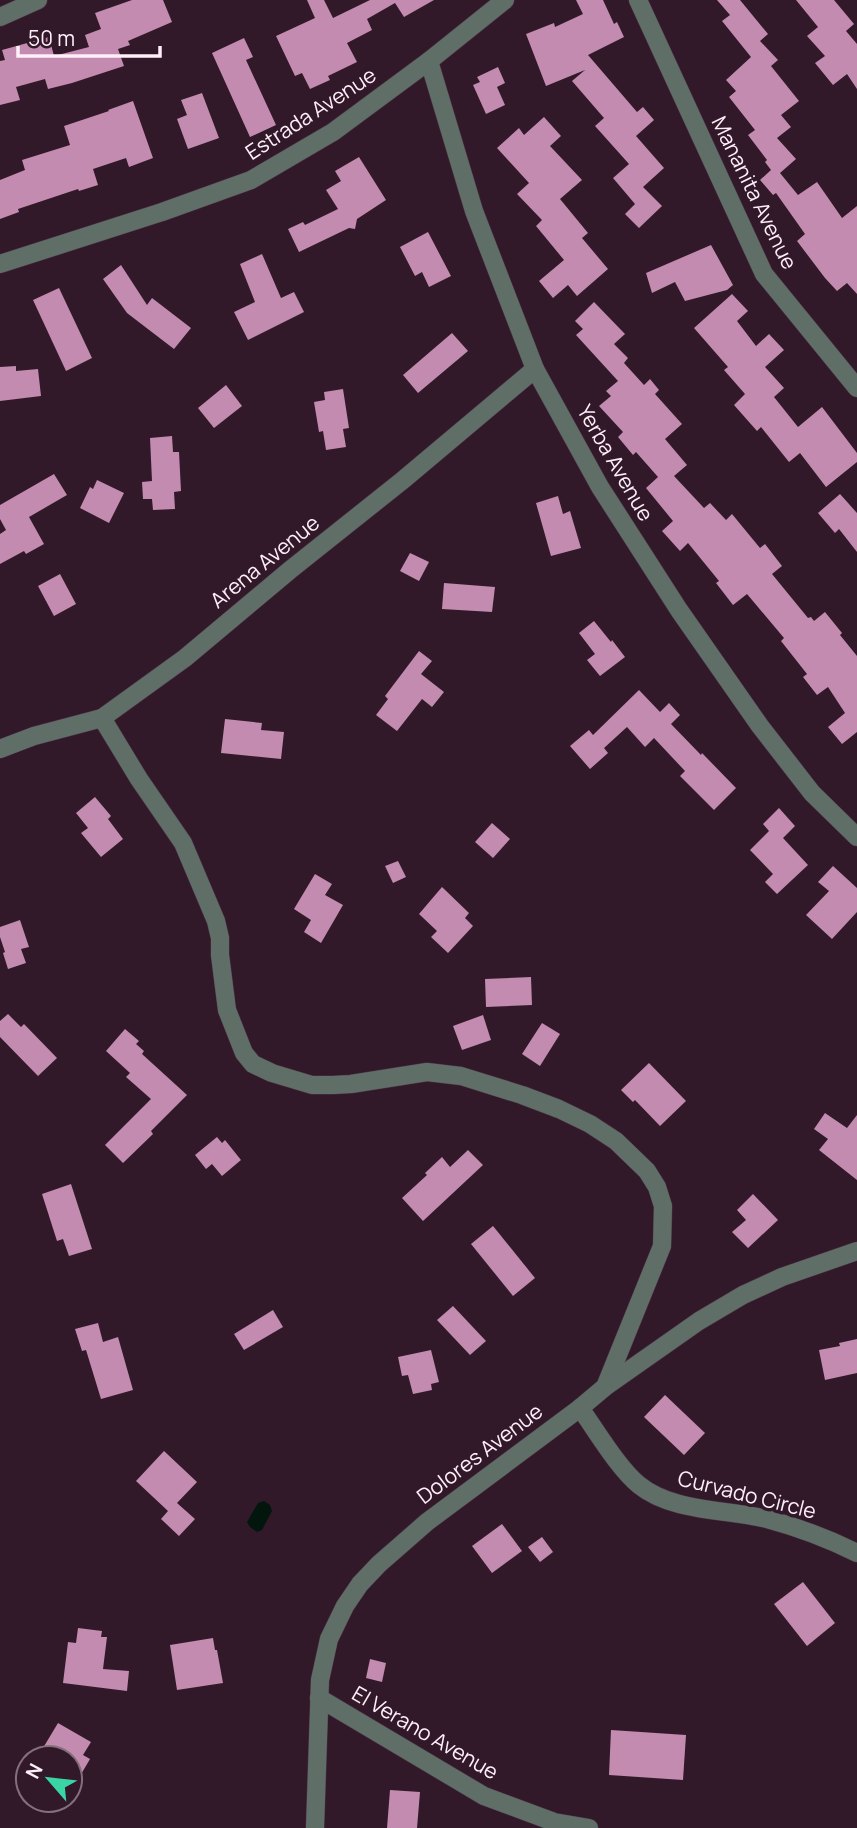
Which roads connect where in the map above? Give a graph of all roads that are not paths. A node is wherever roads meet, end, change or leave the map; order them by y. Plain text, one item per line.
1 (38, 0) edge
2 (505, 0) edge
3 (638, 0) edge
4 (0, 17) edge
5 (429, 61) junction
6 (0, 264) edge
7 (535, 369) junction
8 (857, 388) edge
9 (102, 718) junction
10 (0, 749) edge
11 (857, 837) edge
12 (857, 1251) edge
13 (605, 1387) junction
14 (580, 1408) junction
15 (857, 1553) edge
16 (320, 1698) junction
17 (314, 1828) edge
18 (589, 1828) edge

1 - 4 street
2 - 5 street, Estrada Avenue
3 - 8 street, Mananita Avenue
5 - 6 street, Estrada Avenue
5 - 7 street, Yerba Avenue
7 - 9 street, Arena Avenue
7 - 11 street, Yerba Avenue
9 - 10 street, Arena Avenue
9 - 13 street
12 - 13 street, Dolores Avenue
13 - 14 street, Dolores Avenue
14 - 15 street, Curvado Circle
14 - 16 street, Dolores Avenue
16 - 17 street, Dolores Avenue
16 - 18 street, El Verano Avenue

